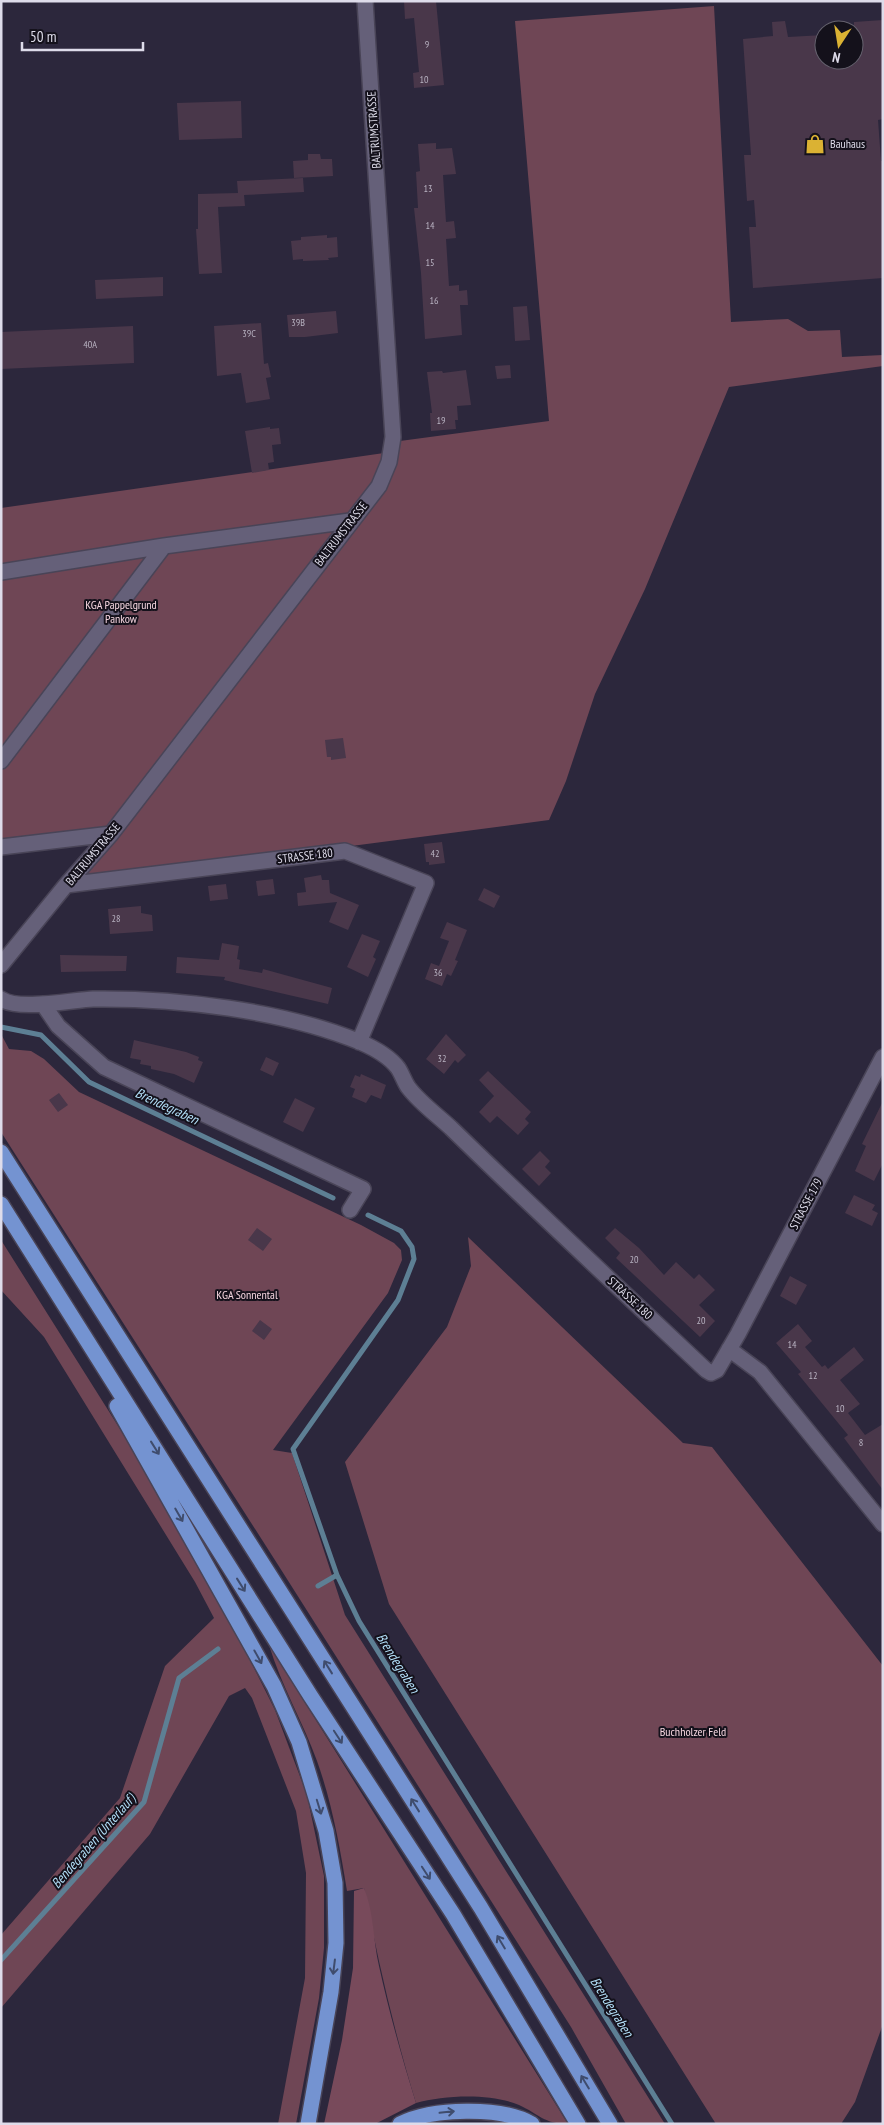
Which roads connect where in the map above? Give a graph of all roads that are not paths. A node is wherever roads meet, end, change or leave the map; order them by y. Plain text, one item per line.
1 (365, 1) edge
2 (350, 521) junction
3 (164, 546) junction
4 (1, 572) edge
5 (1, 761) edge
6 (111, 834) junction
7 (1, 847) edge
8 (66, 885) junction
9 (1, 965) edge
10 (1, 999) edge
11 (43, 1004) junction
12 (359, 1042) junction
13 (883, 1057) edge
14 (1, 1152) edge
15 (4, 1209) edge
16 (350, 1210) dead end
17 (729, 1350) junction
18 (883, 1524) edge
19 (308, 2124) edge
20 (400, 2124) edge
21 (532, 2124) edge
22 (578, 2124) edge
23 (610, 2124) edge

1 - 2 street, BALTRUMSTRASSE
2 - 3 street
2 - 6 street, BALTRUMSTRASSE
3 - 4 street
3 - 5 street
6 - 7 street
6 - 8 street, BALTRUMSTRASSE
8 - 9 street, BALTRUMSTRASSE
8 - 12 street, STRASSE 180
10 - 11 street, STRASSE 180
11 - 12 street, STRASSE 180
11 - 16 street
12 - 17 street, STRASSE 180
13 - 17 street, STRASSE 179
23 -> 14 highway
15 -> 19 highway
15 -> 22 highway
17 - 18 street
20 -> 21 highway

